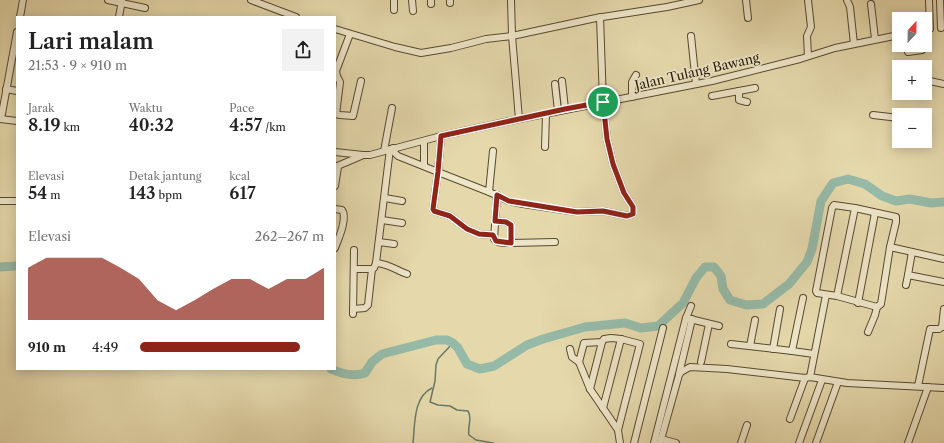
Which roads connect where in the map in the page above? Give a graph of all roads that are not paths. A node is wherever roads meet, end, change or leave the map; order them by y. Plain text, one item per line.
1 (23, 0) edge
2 (108, 0) edge
3 (251, 0) edge
4 (394, 0) edge
5 (412, 0) edge
6 (511, 0) edge
7 (699, 0) edge
8 (746, 0) edge
9 (808, 0) edge
10 (847, 0) edge
11 (929, 0) edge
12 (940, 0) edge
13 (122, 1) edge
14 (871, 4) dead end
15 (145, 8) dead end
16 (394, 10) dead end
17 (413, 11) dead end
18 (929, 12) edge
19 (20, 16) edge
20 (119, 16) edge
21 (293, 16) edge
22 (600, 17) junction
23 (748, 18) dead end
24 (942, 28) edge
25 (336, 29) edge
26 (932, 29) edge
27 (350, 34) junction
28 (892, 35) edge
29 (512, 36) junction
30 (691, 36) dead end
31 (16, 37) edge
32 (875, 39) junction
33 (854, 44) junction
34 (808, 56) junction
35 (636, 75) dead end
36 (337, 79) edge
37 (361, 81) dead end
38 (562, 81) dead end
39 (932, 81) edge
40 (555, 84) dead end
41 (696, 84) junction
42 (944, 84) edge
43 (755, 88) dead end
44 (6, 89) junction
45 (16, 91) edge
46 (740, 91) junction
47 (712, 96) dead end
48 (632, 97) junction
49 (603, 102) junction
50 (747, 102) dead end
51 (336, 106) edge
52 (392, 108) dead end
53 (565, 109) junction
54 (558, 111) junction
55 (336, 113) edge
56 (546, 114) junction
57 (873, 115) dead end
58 (892, 117) edge
59 (0, 119) edge
60 (519, 119) junction
61 (16, 121) edge
62 (441, 136) junction
63 (424, 141) junction
64 (545, 146) dead end
65 (389, 150) junction
66 (493, 151) dead end
67 (336, 152) edge
68 (363, 155) junction
69 (424, 166) junction
70 (336, 167) edge
71 (438, 172) junction
72 (489, 192) junction
73 (497, 195) junction
74 (385, 198) junction
75 (0, 201) edge
76 (16, 201) edge
77 (402, 201) dead end
78 (855, 208) junction
79 (336, 209) edge
80 (875, 213) junction
81 (382, 220) junction
82 (495, 221) junction
83 (402, 223) dead end
84 (493, 235) junction
85 (379, 242) junction
86 (555, 242) dead end
87 (511, 243) junction
88 (394, 244) dead end
89 (336, 246) edge
90 (890, 247) junction
91 (354, 250) dead end
92 (912, 252) junction
93 (944, 260) edge
94 (374, 266) junction
95 (354, 269) junction
96 (407, 274) dead end
97 (908, 275) junction
98 (944, 282) edge
99 (906, 285) dead end
100 (826, 295) junction
101 (837, 296) junction
102 (803, 298) dead end
103 (858, 303) junction
104 (691, 306) dead end
105 (877, 307) junction
106 (780, 308) dead end
107 (944, 309) edge
108 (689, 318) junction
109 (754, 320) dead end
110 (709, 324) junction
111 (719, 326) dead end
112 (943, 327) edge
113 (663, 328) dead end
114 (868, 332) dead end
115 (622, 339) junction
116 (602, 342) junction
117 (731, 344) dead end
118 (750, 346) junction
119 (570, 349) dead end
120 (773, 349) junction
121 (792, 351) junction
122 (814, 354) junction
123 (579, 362) junction
124 (701, 362) dead end
125 (679, 376) junction
126 (808, 378) junction
127 (822, 380) junction
128 (838, 382) junction
129 (918, 386) junction
130 (928, 387) junction
131 (944, 388) edge
132 (590, 389) junction
133 (603, 408) junction
134 (790, 419) dead end
135 (747, 425) dead end
136 (618, 430) junction
137 (661, 441) edge
138 (620, 443) edge
139 (634, 443) edge
140 (654, 443) edge
141 (676, 443) edge
142 (741, 443) edge
143 (799, 443) edge
144 (816, 443) edge
145 (908, 443) edge

1 - 19 street
2 - 13 street
3 - 21 street
4 - 16 street
5 - 17 street
6 - 29 street
7 - 22 street
8 - 23 street
9 - 34 street
10 - 33 street
11 - 18 street
12 - 24 street
13 - 15 street
13 - 20 street
14 - 32 street
22 - 29 street
22 - 49 street
24 - 26 street
25 - 27 street
27 - 29 street
27 - 36 street
28 - 32 street, Jalan Tulang Bawang
29 - 60 street
30 - 41 street
31 - 44 street
32 - 33 street, Jalan Tulang Bawang
33 - 34 street, Jalan Tulang Bawang
34 - 41 street, Jalan Tulang Bawang
35 - 48 street
36 - 51 street
37 - 55 street
38 - 53 street
39 - 42 street
40 - 54 street
41 - 48 street, Jalan Tulang Bawang
43 - 46 street
44 - 45 street
44 - 59 street
46 - 47 street
46 - 50 street
48 - 49 street, Jalan Tulang Bawang
49 - 53 street, Jalan Tulang Bawang
49 - 73 street
52 - 65 street
53 - 54 street, Jalan Tulang Bawang
54 - 56 street, Jalan Tulang Bawang
56 - 60 street, Jalan Tulang Bawang
56 - 64 street
57 - 58 street
59 - 61 street
60 - 62 street, Jalan Tulang Bawang
62 - 63 street, Jalan Tulang Bawang
62 - 71 street
63 - 65 street, Jalan Tulang Bawang
63 - 69 street
65 - 68 street, Jalan Tulang Bawang
65 - 69 street
65 - 74 street
66 - 72 street
67 - 68 street, Jalan Tulang Bawang
68 - 70 street
69 - 71 street
71 - 72 street
71 - 84 street
72 - 73 street
73 - 82 street
74 - 77 street
74 - 81 street
75 - 76 street
78 - 80 street
78 - 100 street
78 - 101 street
79 - 89 street
80 - 90 street
80 - 103 street
81 - 83 street
81 - 85 street
82 - 84 street
82 - 87 street
84 - 87 street
85 - 88 street
85 - 94 street
86 - 87 street
90 - 92 street
90 - 105 street
91 - 95 street
92 - 93 street
92 - 97 street
94 - 95 street
94 - 95 street
94 - 96 street
97 - 98 street
97 - 99 street
100 - 101 street
100 - 122 street
101 - 103 street
102 - 121 street
103 - 105 street
104 - 108 street
105 - 114 street
106 - 120 street
107 - 112 street
108 - 110 street
108 - 125 street
108 - 140 street
109 - 118 street
110 - 111 street
110 - 124 street
112 - 129 street
113 - 139 street
115 - 116 street
115 - 133 street
115 - 136 street
116 - 123 street
116 - 132 street
117 - 118 street
118 - 120 street
119 - 123 street
120 - 121 street
121 - 122 street
122 - 126 street
123 - 132 street
125 - 126 street
125 - 137 street
126 - 127 street
126 - 134 street
127 - 128 street
127 - 143 street
128 - 129 street
128 - 144 street
129 - 130 street
130 - 131 street
130 - 145 street
132 - 133 street
133 - 136 street
135 - 142 street
136 - 138 street
137 - 141 street

